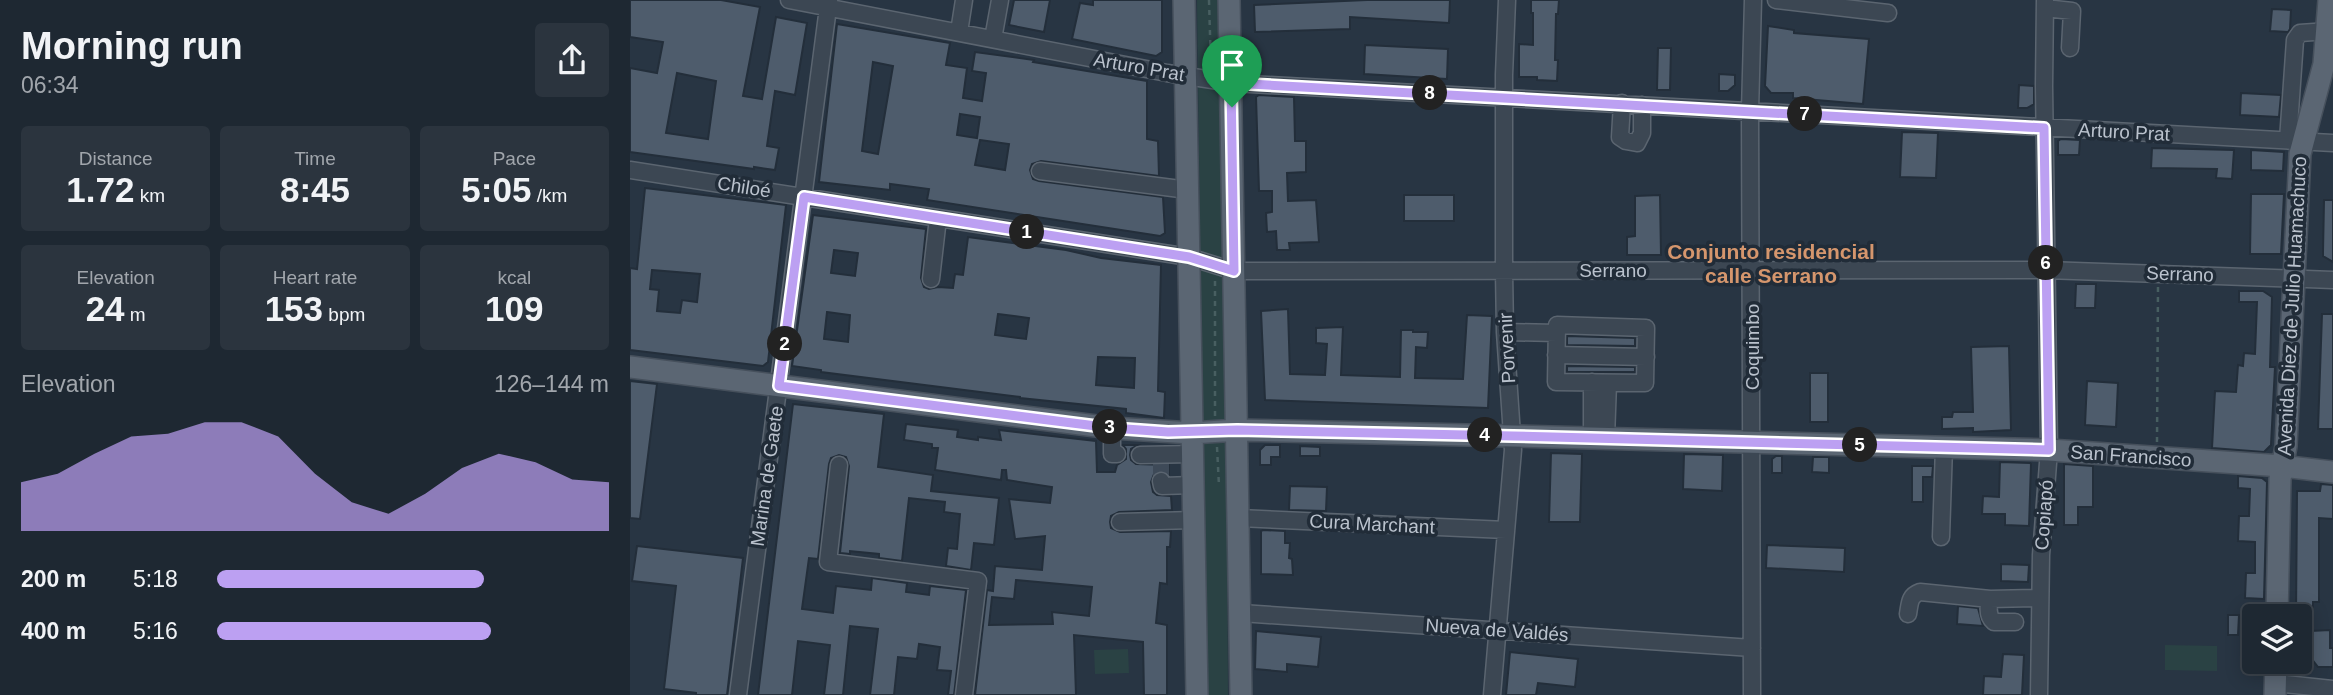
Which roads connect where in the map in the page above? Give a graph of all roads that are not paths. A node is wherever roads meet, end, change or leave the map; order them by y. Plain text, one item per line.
1 (789, 0) edge
2 (964, 0) edge
3 (1000, 0) edge
4 (1184, 0) edge
5 (1229, 0) edge
6 (1507, 0) edge
7 (1753, 0) edge
8 (1776, 0) edge
9 (828, 4) edge
10 (2045, 4) edge
11 (1888, 13) dead end
12 (2329, 13) edge
13 (959, 32) junction
14 (993, 39) junction
15 (2070, 47) dead end
16 (1186, 76) junction
17 (1231, 83) junction
18 (1505, 97) junction
19 (1622, 103) junction
20 (1642, 105) junction
21 (1750, 111) junction
22 (2044, 128) junction
23 (2296, 141) junction
24 (2333, 143) edge
25 (630, 170) edge
26 (1040, 171) dead end
27 (1188, 190) junction
28 (804, 197) junction
29 (938, 218) junction
30 (1189, 257) junction
31 (1752, 270) junction
32 (2046, 270) junction
33 (1234, 271) junction
34 (1504, 271) junction
35 (2294, 278) junction
36 (930, 279) dead end
37 (2333, 280) edge
38 (1505, 332) junction
39 (1557, 333) junction
40 (1556, 355) junction
41 (1646, 357) junction
42 (630, 367) edge
43 (1600, 382) junction
44 (779, 386) junction
45 (1112, 428) junction
46 (1237, 430) junction
47 (1163, 432) junction
48 (1513, 436) junction
49 (1599, 438) junction
50 (1752, 442) junction
51 (1193, 443) junction
52 (1944, 447) junction
53 (2049, 450) junction
54 (1117, 454) dead end
55 (839, 465) dead end
56 (2282, 466) junction
57 (2333, 472) edge
58 (1161, 481) dead end
59 (1193, 485) junction
60 (1238, 518) junction
61 (1194, 520) junction
62 (1120, 523) dead end
63 (1506, 530) junction
64 (1941, 537) dead end
65 (2040, 598) junction
66 (1990, 599) junction
67 (2277, 604) edge
68 (1241, 613) junction
69 (1908, 614) dead end
70 (2015, 622) dead end
71 (1497, 631) junction
72 (1752, 648) junction
73 (2275, 680) edge
74 (2333, 689) edge
75 (738, 695) edge
76 (964, 695) edge
77 (1197, 695) edge
78 (1241, 695) edge
79 (1492, 695) edge
80 (1752, 695) edge
81 (2039, 695) edge

1 - 9 street, Arturo Prat
2 - 13 street
3 - 14 street
4 - 16 main road
5 - 17 main road
6 - 18 street, Porvenir
7 - 21 street, Coquimbo
8 - 11 street
9 - 13 street, Arturo Prat
9 - 28 street, Marina de Gaete
10 - 15 street
10 - 22 street, Copiapó
12 - 23 main road, Avenida Diez de Julio Huamachuco
12 - 23 street
13 - 14 street, Arturo Prat
14 - 16 street, Arturo Prat
16 - 17 street, Arturo Prat
16 - 27 main road
17 - 18 street, Arturo Prat
17 - 33 main road
18 - 19 street, Arturo Prat
18 - 34 street, Porvenir
19 - 20 street, Arturo Prat
19 - 20 street
20 - 21 street, Arturo Prat
21 - 22 street, Arturo Prat
21 - 31 street, Coquimbo
22 - 23 street, Arturo Prat
22 - 32 street, Copiapó
23 - 24 street, Arturo Prat
23 - 35 main road, Avenida Diez de Julio Huamachuco
25 - 28 street, Chiloé
26 - 27 street
27 - 30 main road
28 - 29 street, Chiloé
28 - 44 street, Marina de Gaete
29 - 30 street, Chiloé
29 - 36 street
30 - 33 street, Serrano
30 - 51 main road
31 - 32 street, Serrano
31 - 34 street, Serrano
31 - 50 street, Coquimbo
32 - 35 street, Serrano
32 - 53 street, Copiapó
33 - 34 street, Serrano
33 - 46 main road
34 - 38 street, Porvenir
35 - 37 street, Serrano
35 - 56 main road, Avenida Diez de Julio Huamachuco
38 - 39 street
38 - 48 street, Porvenir
39 - 40 street
39 - 41 street
40 - 41 street
40 - 43 street
41 - 43 street
42 - 44 main road, San Francisco
43 - 49 street
44 - 45 main road, San Francisco
44 - 75 street, Marina de Gaete
45 - 47 main road, San Francisco
45 - 54 street
46 - 48 main road, San Francisco
46 - 51 main road, San Francisco
46 - 60 main road
47 - 51 main road, San Francisco
47 - 51 street
48 - 49 main road, San Francisco
48 - 63 street, Porvenir
49 - 50 main road, San Francisco
50 - 52 main road, San Francisco
50 - 72 street, Coquimbo
51 - 59 main road
52 - 53 main road, San Francisco
52 - 64 street
53 - 56 main road, San Francisco
53 - 65 street, Copiapó
55 - 76 street
56 - 57 main road, San Francisco
56 - 67 main road, Avenida Diez de Julio Huamachuco
58 - 59 street
59 - 61 main road
60 - 63 street, Cura Marchant
60 - 68 main road
61 - 62 street
61 - 77 main road
63 - 71 street, Porvenir
65 - 66 street
65 - 81 street, Copiapó
66 - 69 street
66 - 70 street
68 - 71 street, Nueva de Valdés
68 - 78 main road
71 - 72 street, Nueva de Valdés
71 - 79 street, Porvenir
72 - 80 street, Coquimbo
73 - 74 street

